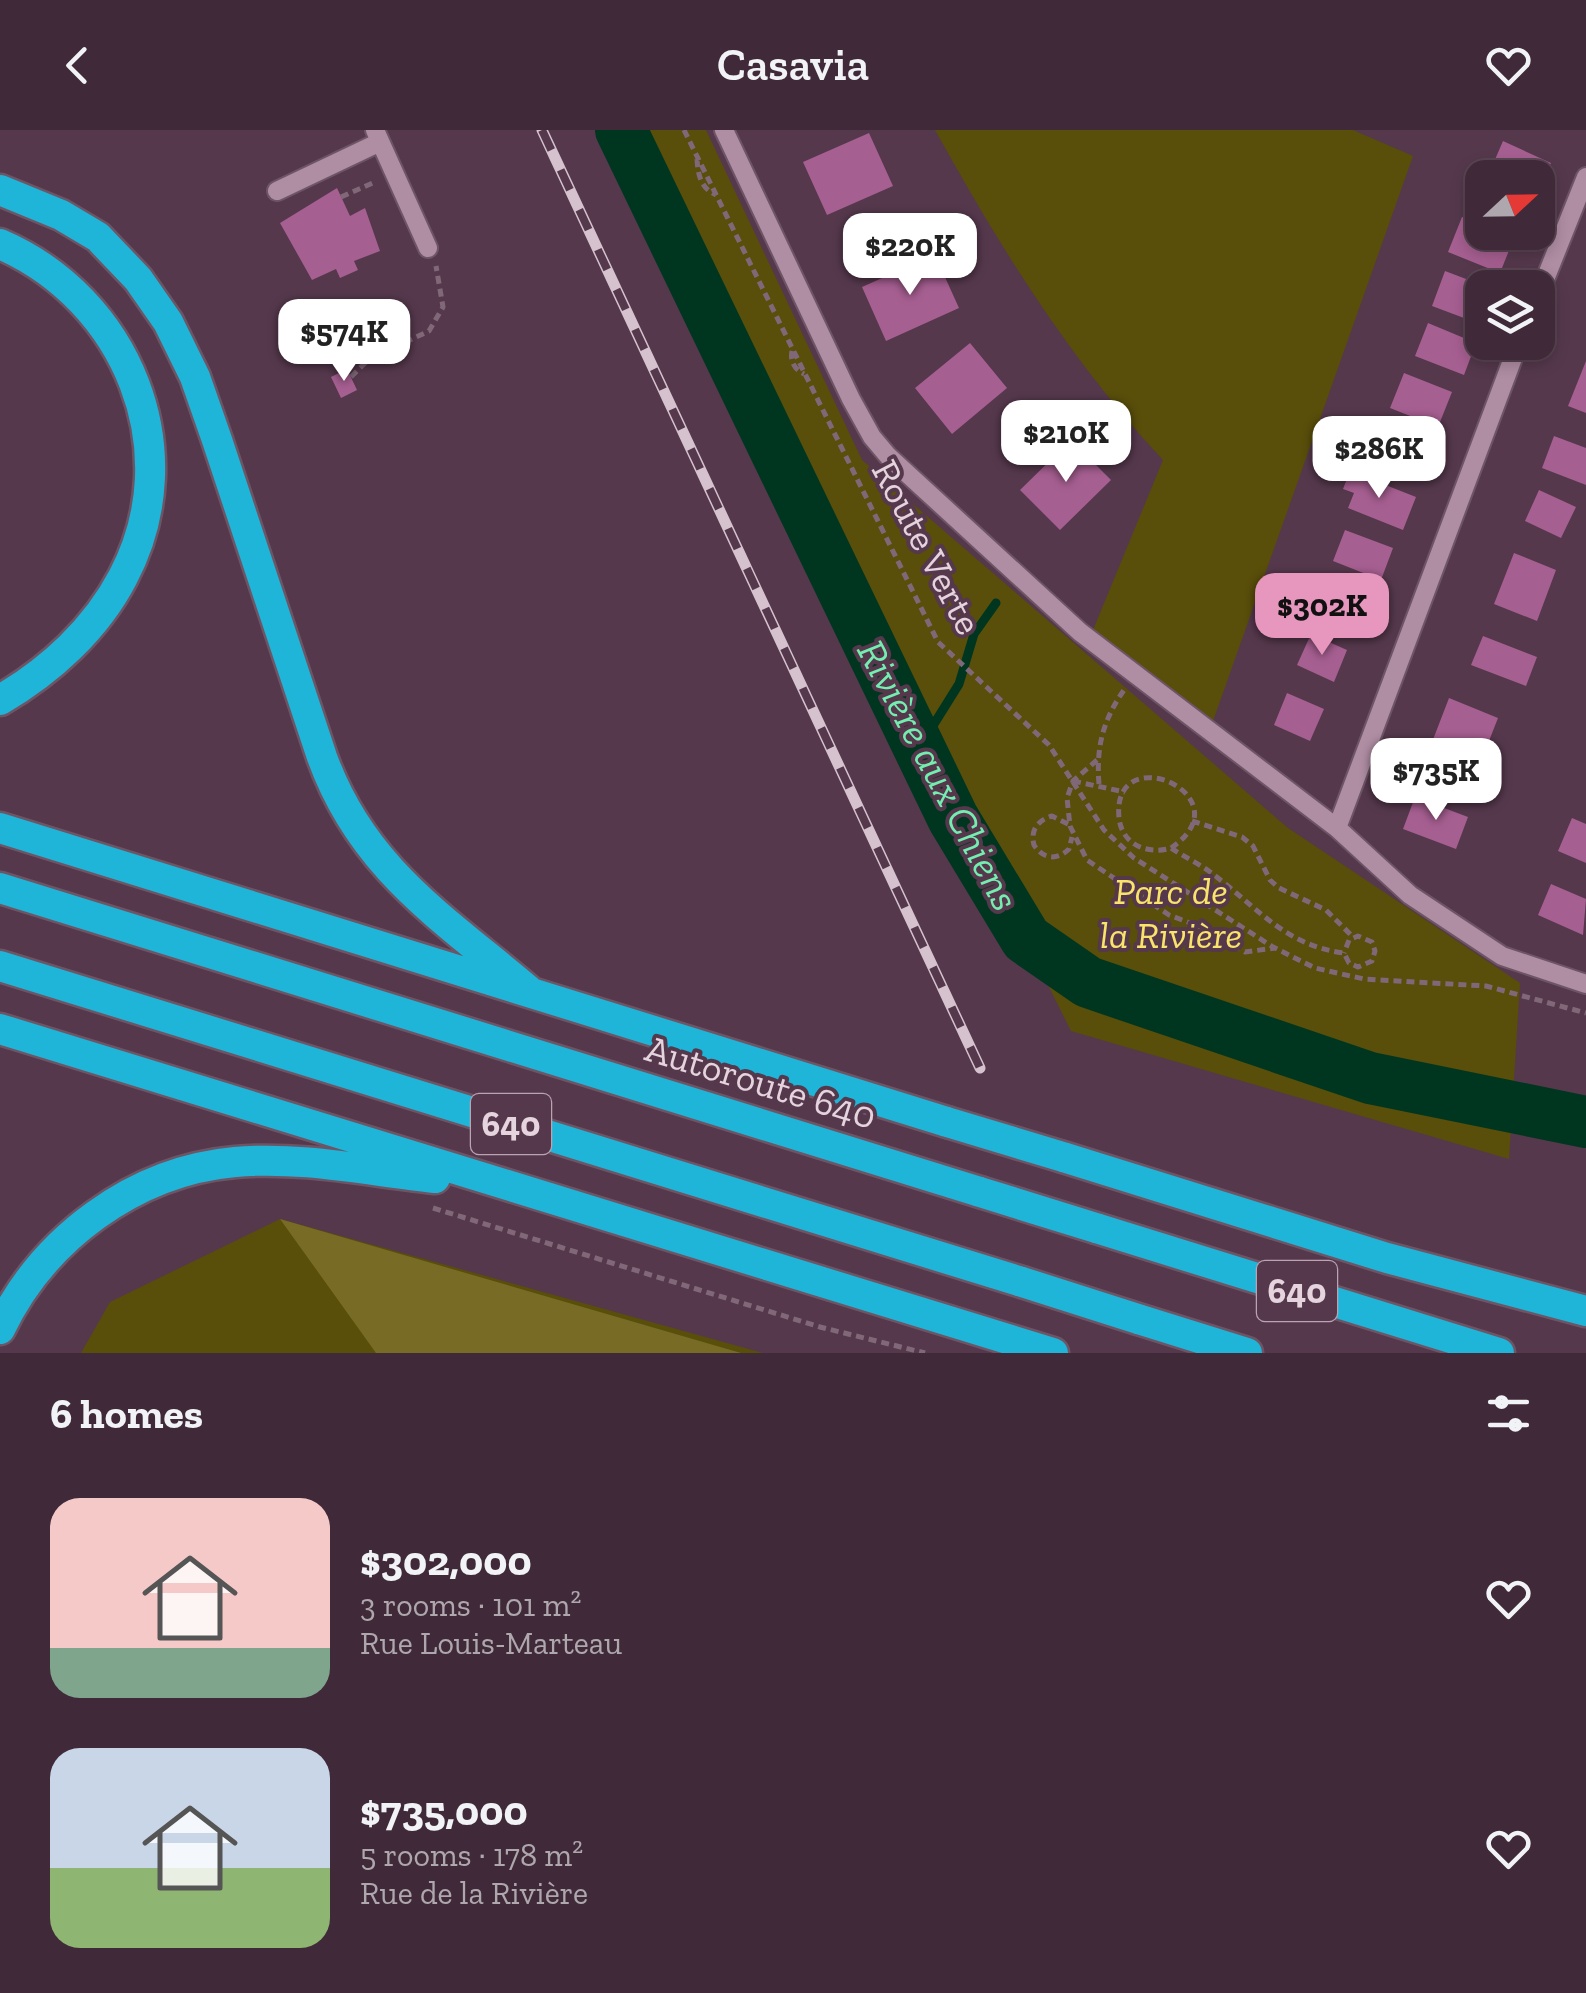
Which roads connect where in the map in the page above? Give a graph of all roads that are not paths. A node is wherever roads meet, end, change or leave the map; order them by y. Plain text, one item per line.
1 (724, 130) edge
2 (378, 136) edge
3 (1586, 178) edge
4 (0, 190) edge
5 (276, 190) dead end
6 (0, 244) edge
7 (428, 248) road end
8 (1549, 270) edge
9 (1512, 360) edge
10 (0, 700) edge
11 (0, 828) edge
12 (1338, 828) junction
13 (0, 888) edge
14 (0, 966) edge
15 (1586, 984) edge
16 (528, 990) junction
17 (0, 1029) edge
18 (513, 1188) junction
19 (1586, 1310) edge
20 (0, 1329) edge
21 (1053, 1353) edge
22 (1247, 1353) edge
23 (1499, 1353) edge

1 - 12 street
2 - 5 street
2 - 7 street
3 - 8 street
4 - 16 highway
6 - 10 highway
9 - 12 street
11 - 16 highway
12 - 15 street
13 - 23 highway, Autoroute 640 / 640, bridge
14 - 22 highway, 640, bridge
16 - 19 highway, bridge
17 - 18 highway
18 - 20 highway
18 - 21 highway

